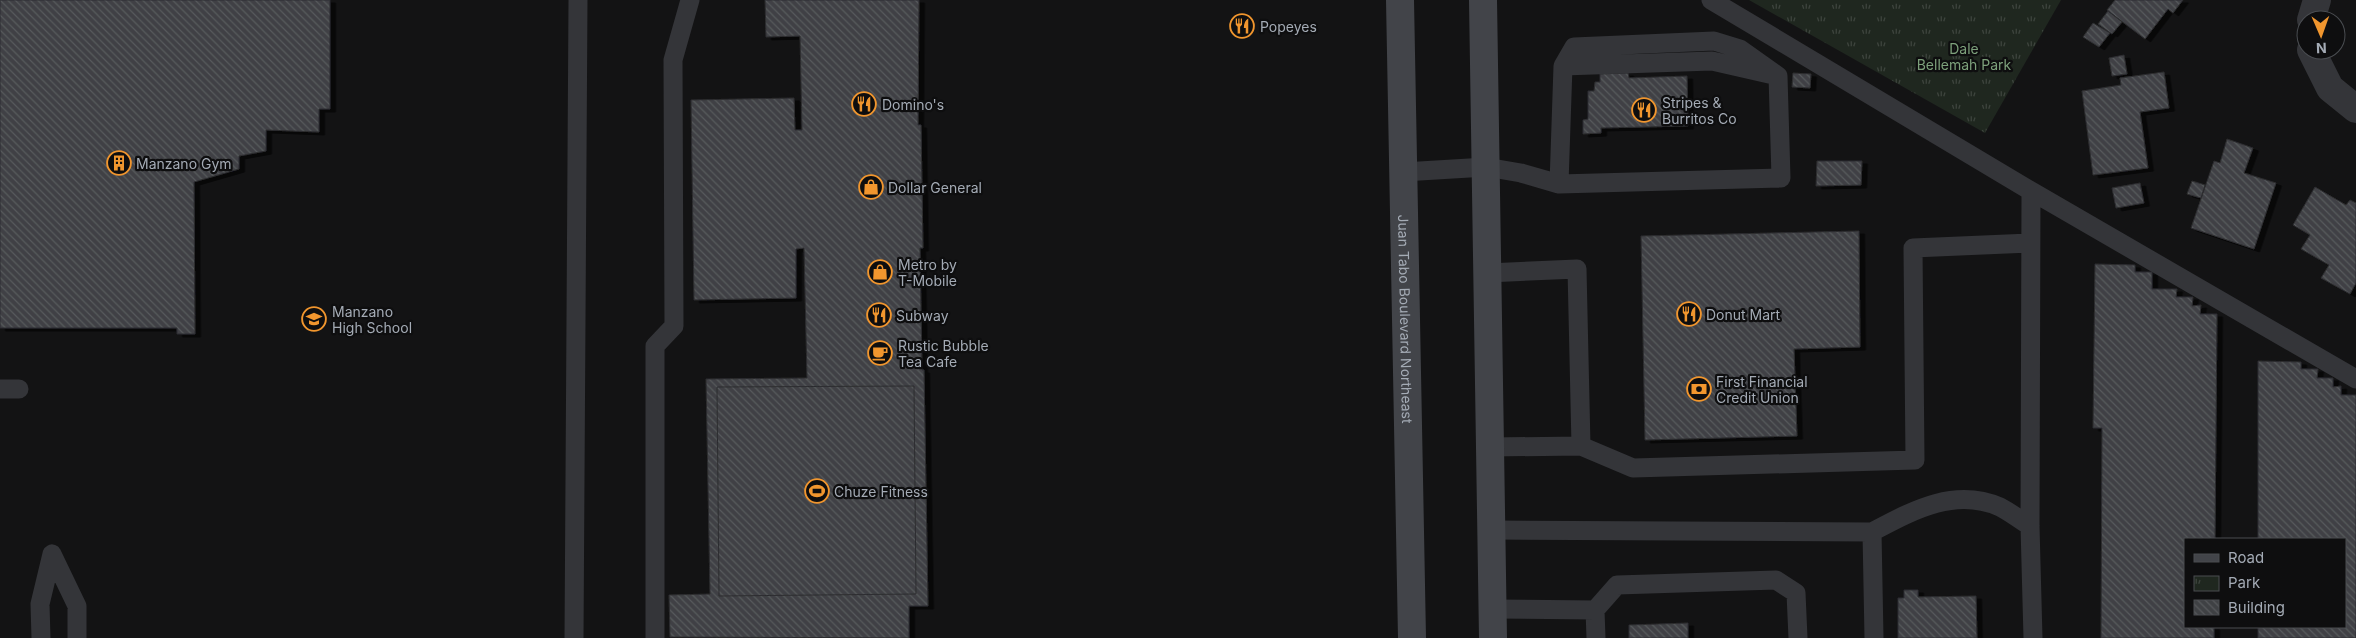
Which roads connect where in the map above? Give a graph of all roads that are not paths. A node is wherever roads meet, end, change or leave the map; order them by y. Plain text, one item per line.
1 (578, 0) edge
2 (690, 0) edge
3 (1400, 0) edge
4 (1483, 0) edge
5 (1711, 0) edge
6 (2315, 60) edge
7 (2356, 109) edge
8 (1486, 168) junction
9 (1403, 172) junction
10 (1559, 184) junction
11 (2030, 191) junction
12 (2030, 244) junction
13 (1488, 272) junction
14 (2356, 379) edge
15 (1581, 446) junction
16 (1490, 447) junction
17 (2030, 526) junction
18 (1492, 530) junction
19 (1872, 532) junction
20 (1492, 609) junction
21 (1595, 610) junction
22 (41, 638) edge
23 (77, 638) edge
24 (574, 638) edge
25 (655, 638) edge
26 (1412, 638) edge
27 (1493, 638) edge
28 (1596, 638) edge
29 (1798, 638) edge
30 (1874, 638) edge
31 (2034, 638) edge

1 - 24 lane
2 - 25 lane
3 - 9 main road, Juan Tabo Boulevard Northeast
4 - 8 main road
5 - 11 lane
6 - 7 street
8 - 9 lane
8 - 10 lane
8 - 13 main road
9 - 26 main road, Juan Tabo Boulevard Northeast
10 - 10 lane
11 - 12 lane
11 - 14 lane
12 - 15 lane
12 - 17 lane
13 - 15 lane
13 - 16 main road
15 - 16 lane
16 - 18 main road
17 - 19 lane
17 - 31 lane
18 - 19 lane
18 - 20 main road
19 - 30 lane
20 - 21 lane
20 - 27 main road
21 - 28 lane
21 - 29 lane
22 - 23 lane

